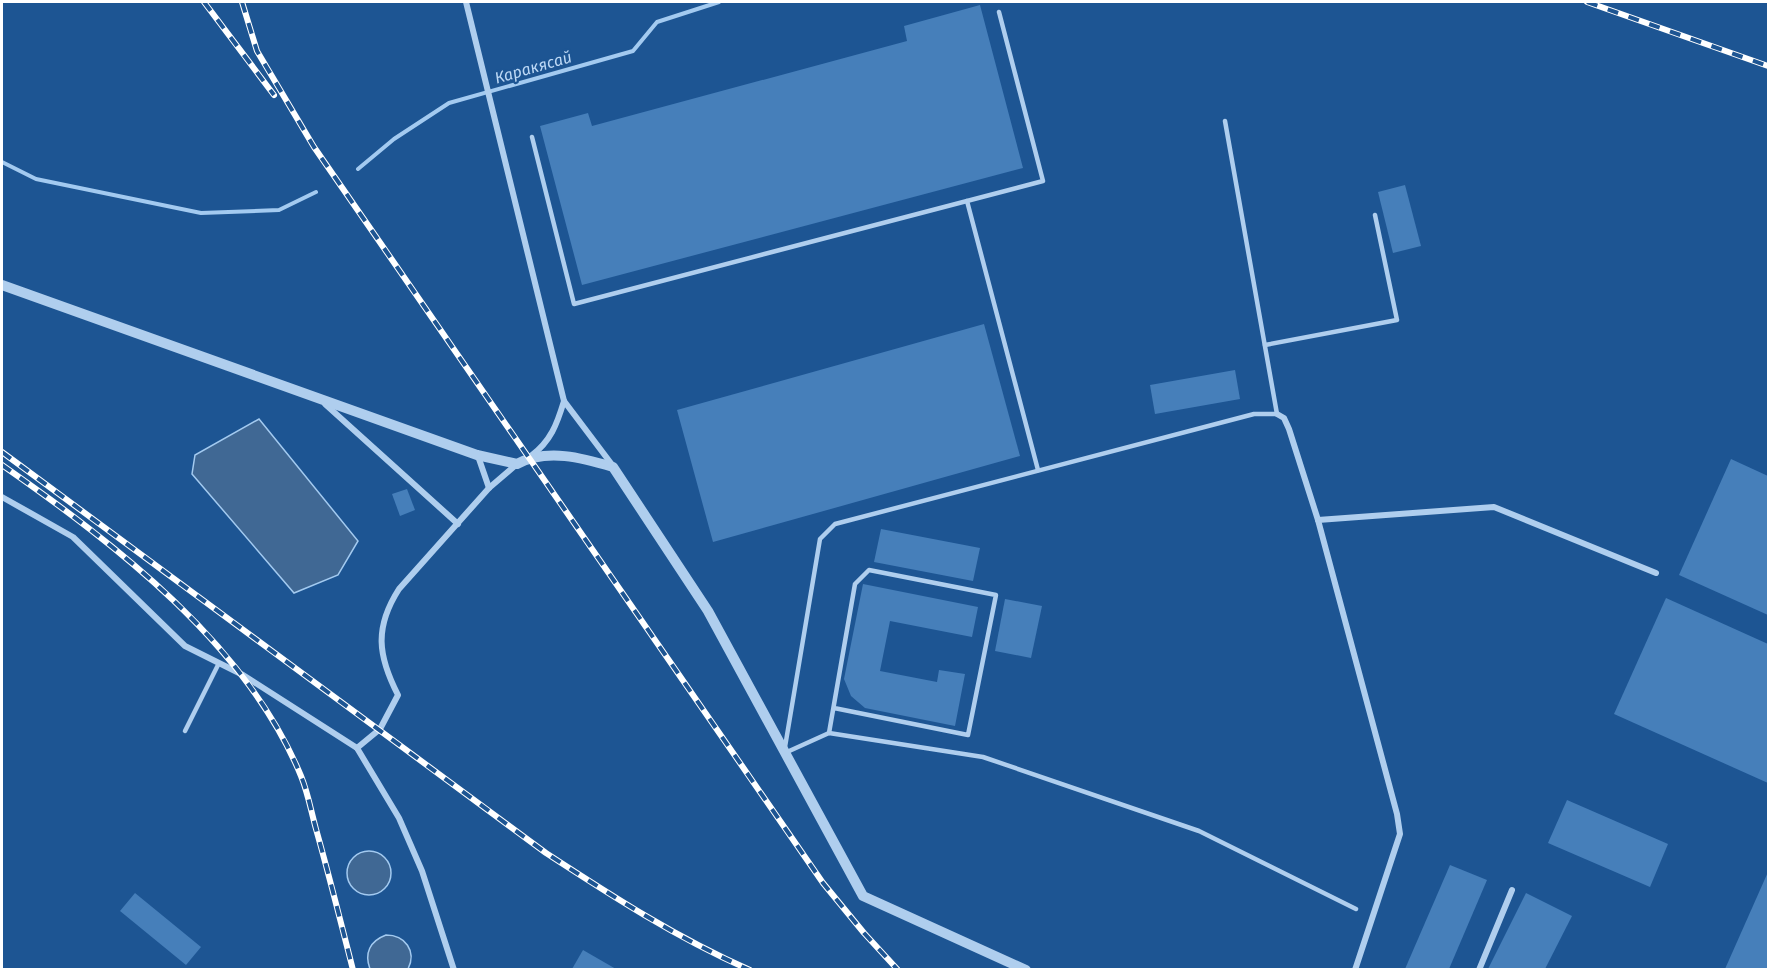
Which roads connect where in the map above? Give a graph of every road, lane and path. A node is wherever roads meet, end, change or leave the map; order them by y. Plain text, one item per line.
1 (466, 2) edge
2 (999, 12) dead end
3 (1225, 121) dead end
4 (532, 136) dead end
5 (967, 201) junction
6 (1375, 215) dead end
7 (2, 285) edge
8 (1265, 345) junction
9 (320, 399) junction
10 (564, 401) junction
11 (1278, 414) junction
12 (477, 455) junction
13 (528, 458) junction
14 (517, 464) junction
15 (613, 466) junction
16 (1038, 470) junction
17 (489, 488) junction
18 (2, 496) edge
19 (1318, 520) junction
20 (458, 524) junction
21 (1656, 573) dead end
22 (219, 663) junction
23 (834, 708) junction
24 (185, 730) dead end
25 (829, 734) junction
26 (357, 748) junction
27 (784, 753) junction
28 (1512, 890) dead end
29 (1356, 909) dead end
30 (454, 969) edge
31 (1026, 969) edge
32 (1355, 969) edge
33 (1479, 969) edge

1 - 10 street
2 - 5 lane
3 - 8 lane
4 - 5 lane
5 - 16 lane
6 - 8 lane
7 - 9 street
8 - 11 lane
9 - 12 street
9 - 20 street
10 - 13 street
10 - 15 street
11 - 16 lane
11 - 19 street
12 - 14 street
12 - 17 street
13 - 14 street
13 - 15 street
14 - 17 street
15 - 27 street
16 - 27 lane
17 - 20 street
18 - 22 street
19 - 21 street
19 - 32 street
20 - 26 street
22 - 24 lane
22 - 26 street
23 - 23 lane
23 - 25 lane
25 - 27 lane
25 - 29 lane
26 - 30 street
27 - 31 street
28 - 33 street

